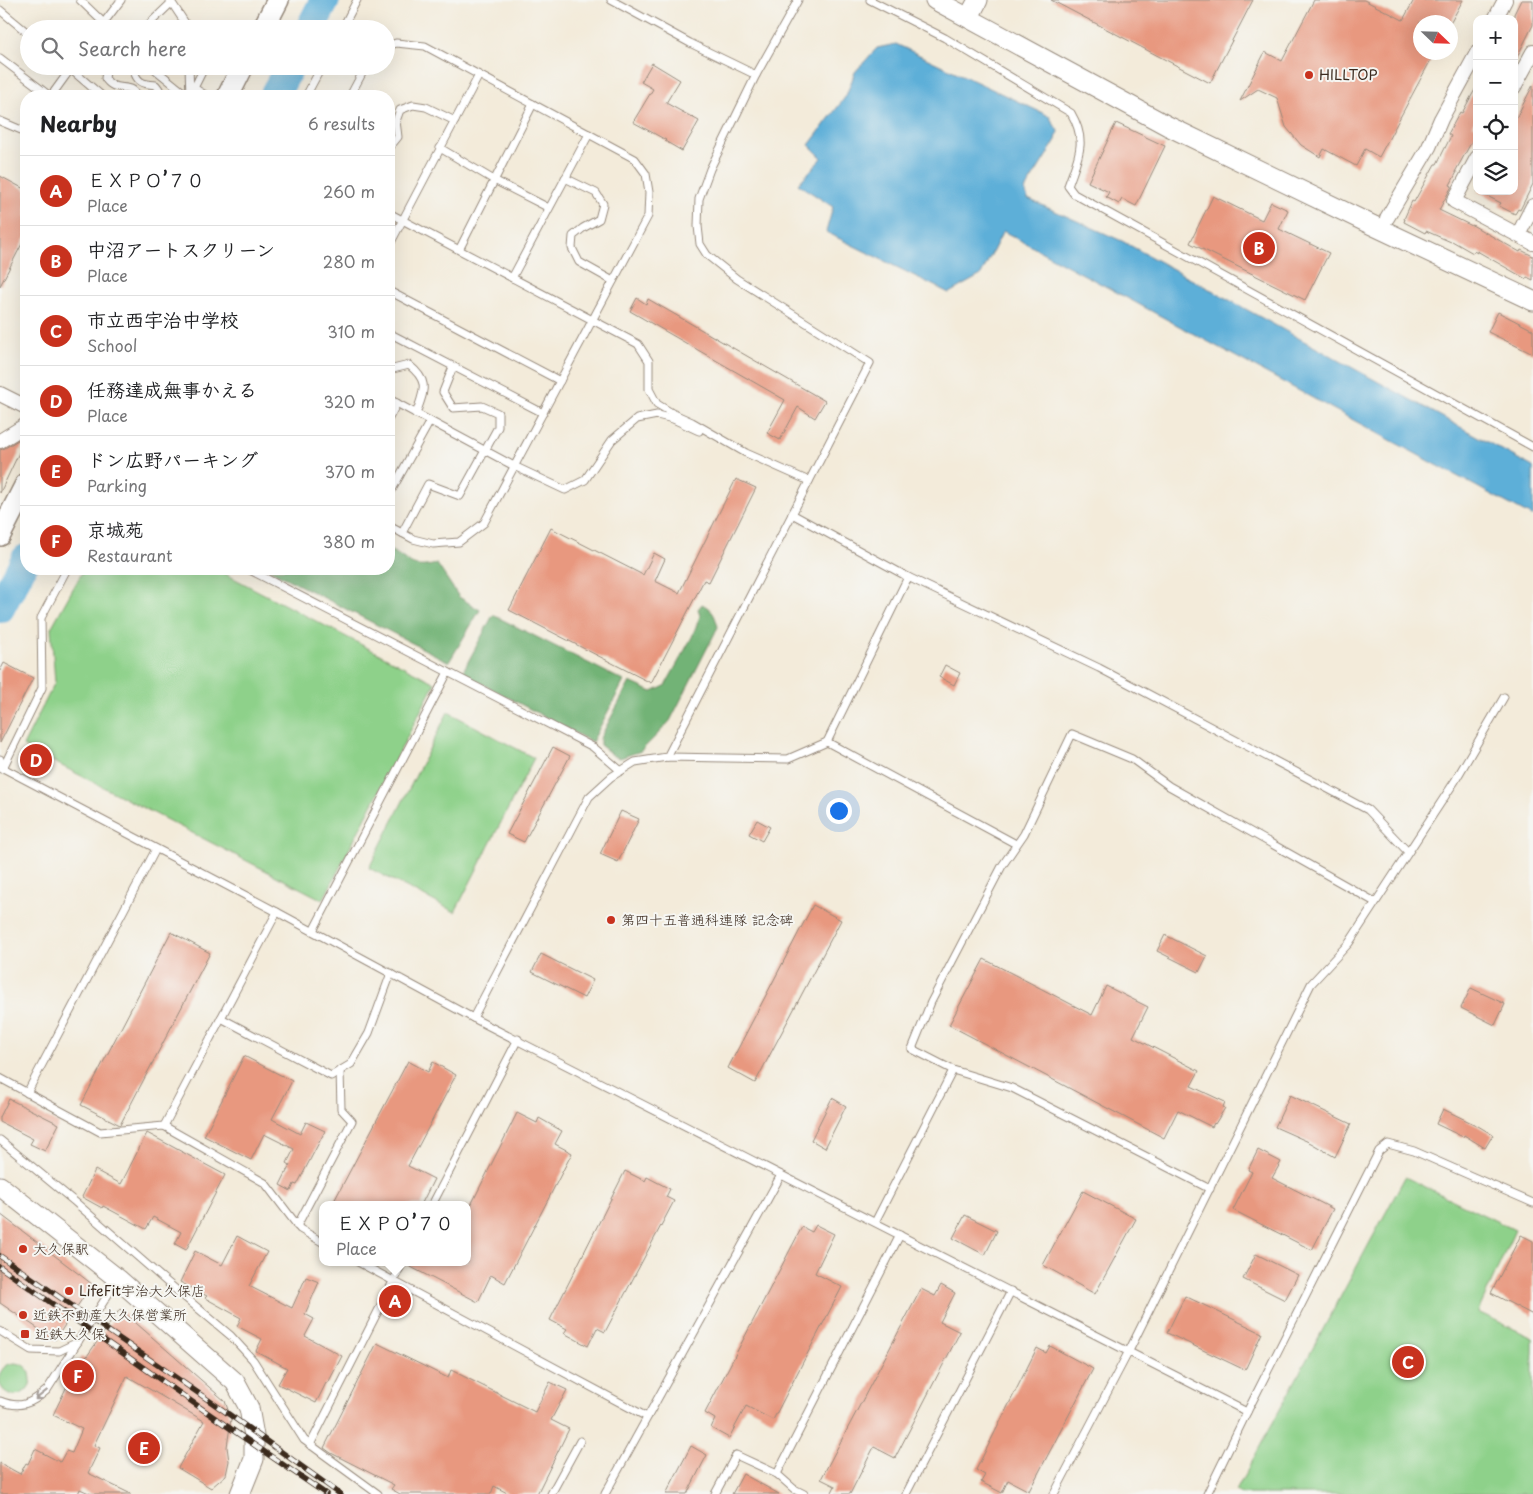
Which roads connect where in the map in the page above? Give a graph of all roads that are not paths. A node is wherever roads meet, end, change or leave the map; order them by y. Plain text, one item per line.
1 (121, 0) edge
2 (278, 0) edge
3 (357, 0) edge
4 (611, 0) edge
5 (798, 0) edge
6 (870, 0) edge
7 (936, 0) edge
8 (978, 0) edge
9 (1505, 0) edge
10 (83, 1) edge
11 (171, 2) edge
12 (0, 10) edge
13 (1497, 15) edge
14 (970, 17) junction
15 (97, 20) edge
16 (106, 20) edge
17 (153, 20) edge
18 (183, 20) edge
19 (268, 20) edge
20 (347, 20) edge
21 (20, 27) edge
22 (395, 42) edge
23 (1533, 52) edge
24 (0, 58) edge
25 (1473, 59) edge
26 (20, 73) edge
27 (22, 75) edge
28 (64, 75) edge
29 (78, 75) edge
30 (106, 75) edge
31 (136, 75) edge
32 (162, 75) edge
33 (189, 75) edge
34 (200, 75) edge
35 (238, 75) edge
36 (317, 75) edge
37 (361, 75) edge
38 (479, 75) junction
39 (756, 75) junction
40 (1518, 80) edge
41 (194, 88) joint
42 (42, 90) edge
43 (54, 90) edge
44 (94, 90) edge
45 (133, 90) edge
46 (159, 90) edge
47 (181, 90) edge
48 (189, 90) edge
49 (197, 90) edge
50 (231, 90) edge
51 (309, 90) edge
52 (353, 90) edge
53 (533, 104) junction
54 (455, 121) junction
55 (0, 122) edge
56 (20, 129) edge
57 (589, 134) junction
58 (395, 141) edge
59 (440, 148) junction
60 (1473, 165) edge
61 (566, 178) junction
62 (494, 180) junction
63 (1533, 206) edge
64 (549, 208) junction
65 (395, 216) edge
66 (1387, 218) dead end
67 (402, 220) junction
68 (395, 234) edge
69 (1518, 235) junction
70 (1533, 243) edge
71 (459, 250) junction
72 (512, 278) junction
73 (613, 282) junction
74 (395, 294) edge
75 (1533, 301) edge
76 (592, 320) junction
77 (395, 336) edge
78 (453, 367) junction
79 (395, 368) edge
80 (560, 381) junction
81 (0, 394) edge
82 (397, 403) joint
83 (20, 404) edge
84 (395, 407) edge
85 (542, 413) junction
86 (416, 414) junction
87 (430, 421) junction
88 (20, 429) edge
89 (0, 441) edge
90 (1533, 446) edge
91 (486, 451) junction
92 (746, 452) junction
93 (514, 466) junction
94 (809, 481) junction
95 (395, 484) edge
96 (20, 496) edge
97 (792, 514) junction
98 (395, 529) edge
99 (402, 533) junction
100 (0, 535) edge
101 (64, 575) edge
102 (260, 575) edge
103 (908, 577) junction
104 (448, 672) junction
105 (1504, 697) dead end
106 (827, 742) junction
107 (667, 757) junction
108 (0, 759) edge
109 (2, 769) edge
110 (621, 771) junction
111 (1016, 844) junction
112 (156, 849) junction
113 (1408, 852) junction
114 (1375, 902) junction
115 (277, 912) junction
116 (313, 931) junction
117 (392, 974) junction
118 (221, 1018) junction
119 (473, 1018) junction
120 (518, 1039) junction
121 (340, 1070) junction
122 (954, 1070) junction
123 (0, 1078) edge
124 (27, 1092) junction
125 (164, 1126) junction
126 (0, 1140) edge
127 (781, 1175) junction
128 (0, 1186) edge
129 (1210, 1189) junction
130 (434, 1201) edge
131 (1533, 1204) edge
132 (875, 1222) junction
133 (297, 1226) junction
134 (900, 1235) junction
135 (319, 1240) edge
136 (365, 1266) edge
137 (401, 1266) edge
138 (118, 1279) junction
139 (393, 1282) junction
140 (1011, 1292) junction
141 (0, 1331) edge
142 (78, 1342) junction
143 (1129, 1351) junction
144 (0, 1401) edge
145 (1247, 1412) junction
146 (647, 1417) junction
147 (580, 1441) dead end
148 (310, 1445) junction
149 (777, 1474) junction
150 (793, 1492) edge
151 (240, 1494) edge
152 (378, 1494) edge
153 (551, 1494) edge
154 (606, 1494) edge
155 (715, 1494) edge
156 (804, 1494) edge
157 (906, 1494) edge
158 (1054, 1494) edge
159 (1207, 1494) edge

1 - 16 lane
2 - 19 main road
3 - 20 lane
4 - 39 lane
5 - 39 lane
6 - 90 lane
7 - 14 street
8 - 14 street
9 - 13 street
10 - 15 lane
11 - 17 lane
11 - 18 lane
12 - 21 lane
14 - 75 street
22 - 38 lane
23 - 40 street
24 - 26 lane
25 - 66 street
27 - 42 lane
28 - 43 lane
29 - 44 lane
30 - 45 lane
31 - 46 lane
32 - 47 lane
33 - 48 lane
34 - 41 lane
35 - 50 main road
36 - 51 lane
37 - 52 lane
38 - 53 lane
38 - 54 lane
39 - 94 lane
41 - 49 lane
53 - 57 lane
53 - 62 lane
54 - 58 lane
54 - 59 lane
55 - 56 lane
57 - 61 lane
57 - 73 lane
59 - 62 lane
59 - 67 lane
60 - 69 street
61 - 64 lane
61 - 73 lane
62 - 64 lane
62 - 71 lane
63 - 69 street
64 - 72 lane
65 - 67 lane
67 - 68 lane
67 - 71 lane
69 - 70 street
71 - 72 lane
72 - 76 lane
73 - 76 lane
74 - 80 lane
76 - 80 lane
76 - 92 lane
77 - 78 lane
78 - 85 lane
78 - 91 lane
79 - 86 lane
80 - 85 lane
81 - 83 street
82 - 84 lane
82 - 86 lane
85 - 93 lane
86 - 87 lane
87 - 91 lane
87 - 95 lane
88 - 89 street
91 - 93 lane
91 - 99 lane
92 - 93 lane
92 - 94 lane
93 - 99 lane
94 - 97 lane
96 - 100 main road
97 - 103 lane
97 - 107 lane
98 - 99 lane
101 - 109 lane
102 - 104 lane
103 - 106 lane
103 - 113 lane
104 - 110 lane
104 - 116 lane
105 - 113 lane
106 - 107 lane
106 - 111 lane
107 - 110 lane
108 - 109 lane
109 - 112 lane
110 - 119 lane
111 - 114 lane
111 - 122 lane
112 - 115 lane
112 - 124 lane
113 - 114 lane
114 - 129 lane
115 - 116 lane
115 - 118 lane
116 - 117 lane
117 - 119 lane
117 - 121 lane
118 - 121 lane
118 - 125 lane
119 - 120 lane
120 - 127 lane
120 - 130 lane
121 - 133 lane
122 - 129 lane
122 - 132 lane
123 - 124 lane
124 - 125 lane
125 - 133 lane
126 - 148 lane
127 - 132 lane
127 - 146 lane
128 - 138 street
129 - 143 lane
131 - 145 lane
132 - 134 lane
133 - 135 lane
134 - 140 lane
134 - 149 lane
136 - 139 lane
137 - 139 lane
138 - 142 lane
138 - 151 street
139 - 146 lane
139 - 148 lane
140 - 143 lane
140 - 157 lane
141 - 142 lane
142 -> 144 lane
143 - 145 lane
143 - 158 lane
145 - 159 lane
146 - 154 lane
147 - 153 lane
148 - 152 lane
149 - 150 lane
149 - 155 lane
150 - 156 lane

